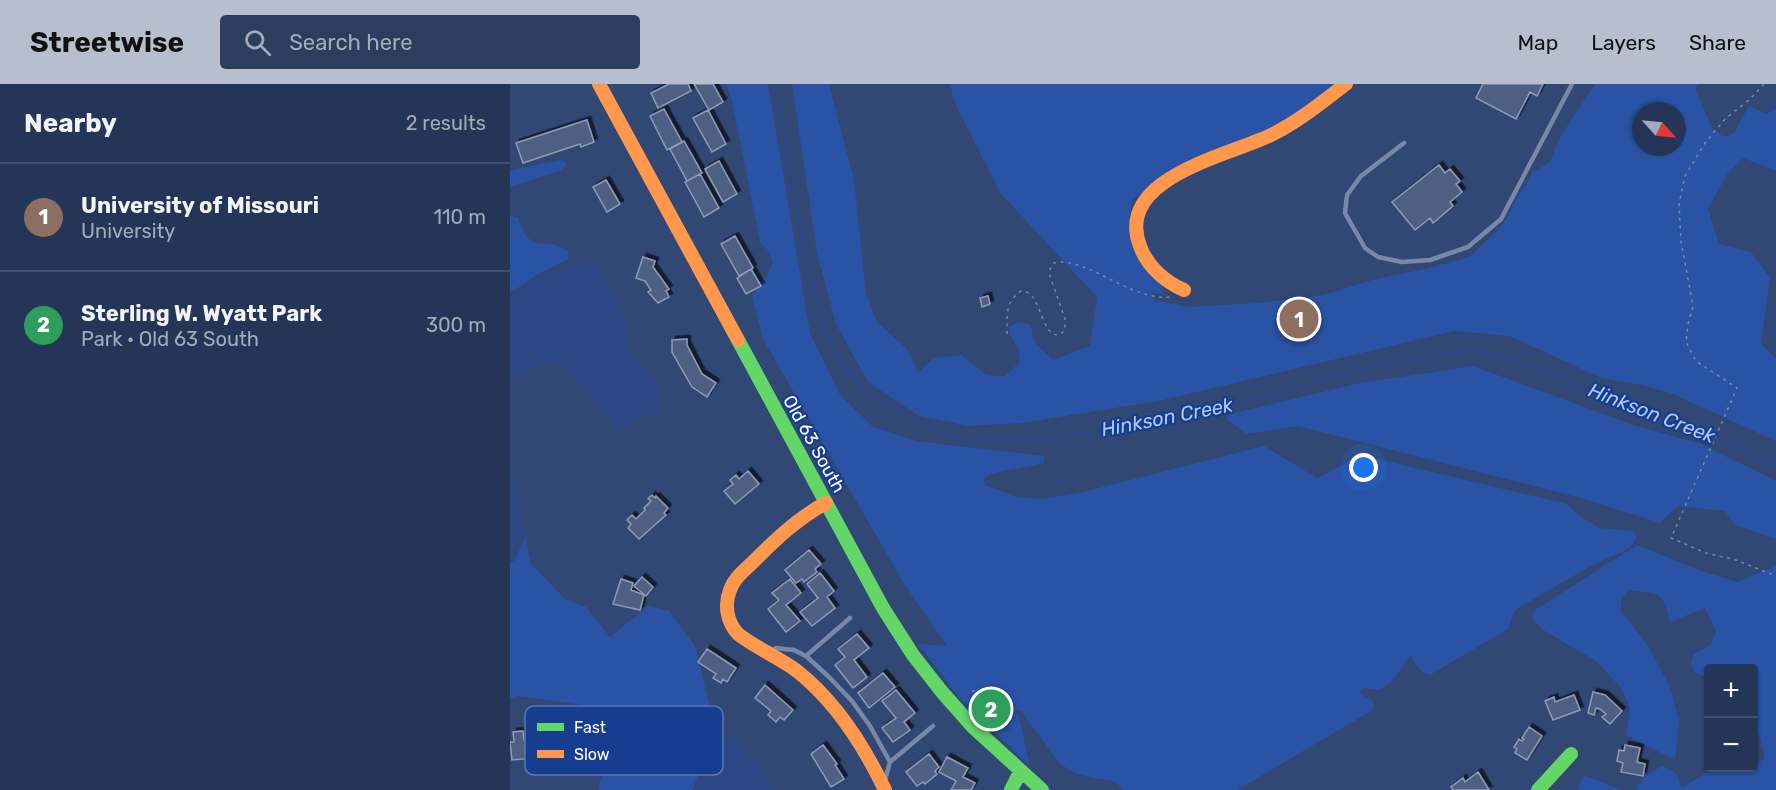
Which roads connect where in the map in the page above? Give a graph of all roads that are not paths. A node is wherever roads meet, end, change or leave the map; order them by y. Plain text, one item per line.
1 (598, 84) edge
2 (1346, 84) edge
3 (1572, 84) edge
4 (1404, 143) dead end
5 (1182, 290) road end
6 (826, 503) junction
7 (850, 618) dead end
8 (770, 653) junction
9 (806, 656) junction
10 (933, 726) dead end
11 (1571, 754) dead end
12 (890, 762) junction
13 (1020, 772) junction
14 (884, 788) edge
15 (1011, 790) edge
16 (1042, 790) edge
17 (1538, 790) edge

1 - 6 main road, Old 63 South
2 - 5 main road
3 - 4 lane
6 - 8 main road
6 - 13 main road, Old 63 South
7 - 9 lane
8 - 9 lane
8 - 14 main road
9 - 12 lane
10 - 12 lane
11 - 17 main road
12 - 14 lane
13 - 15 main road
13 - 16 main road, Old 63 South

